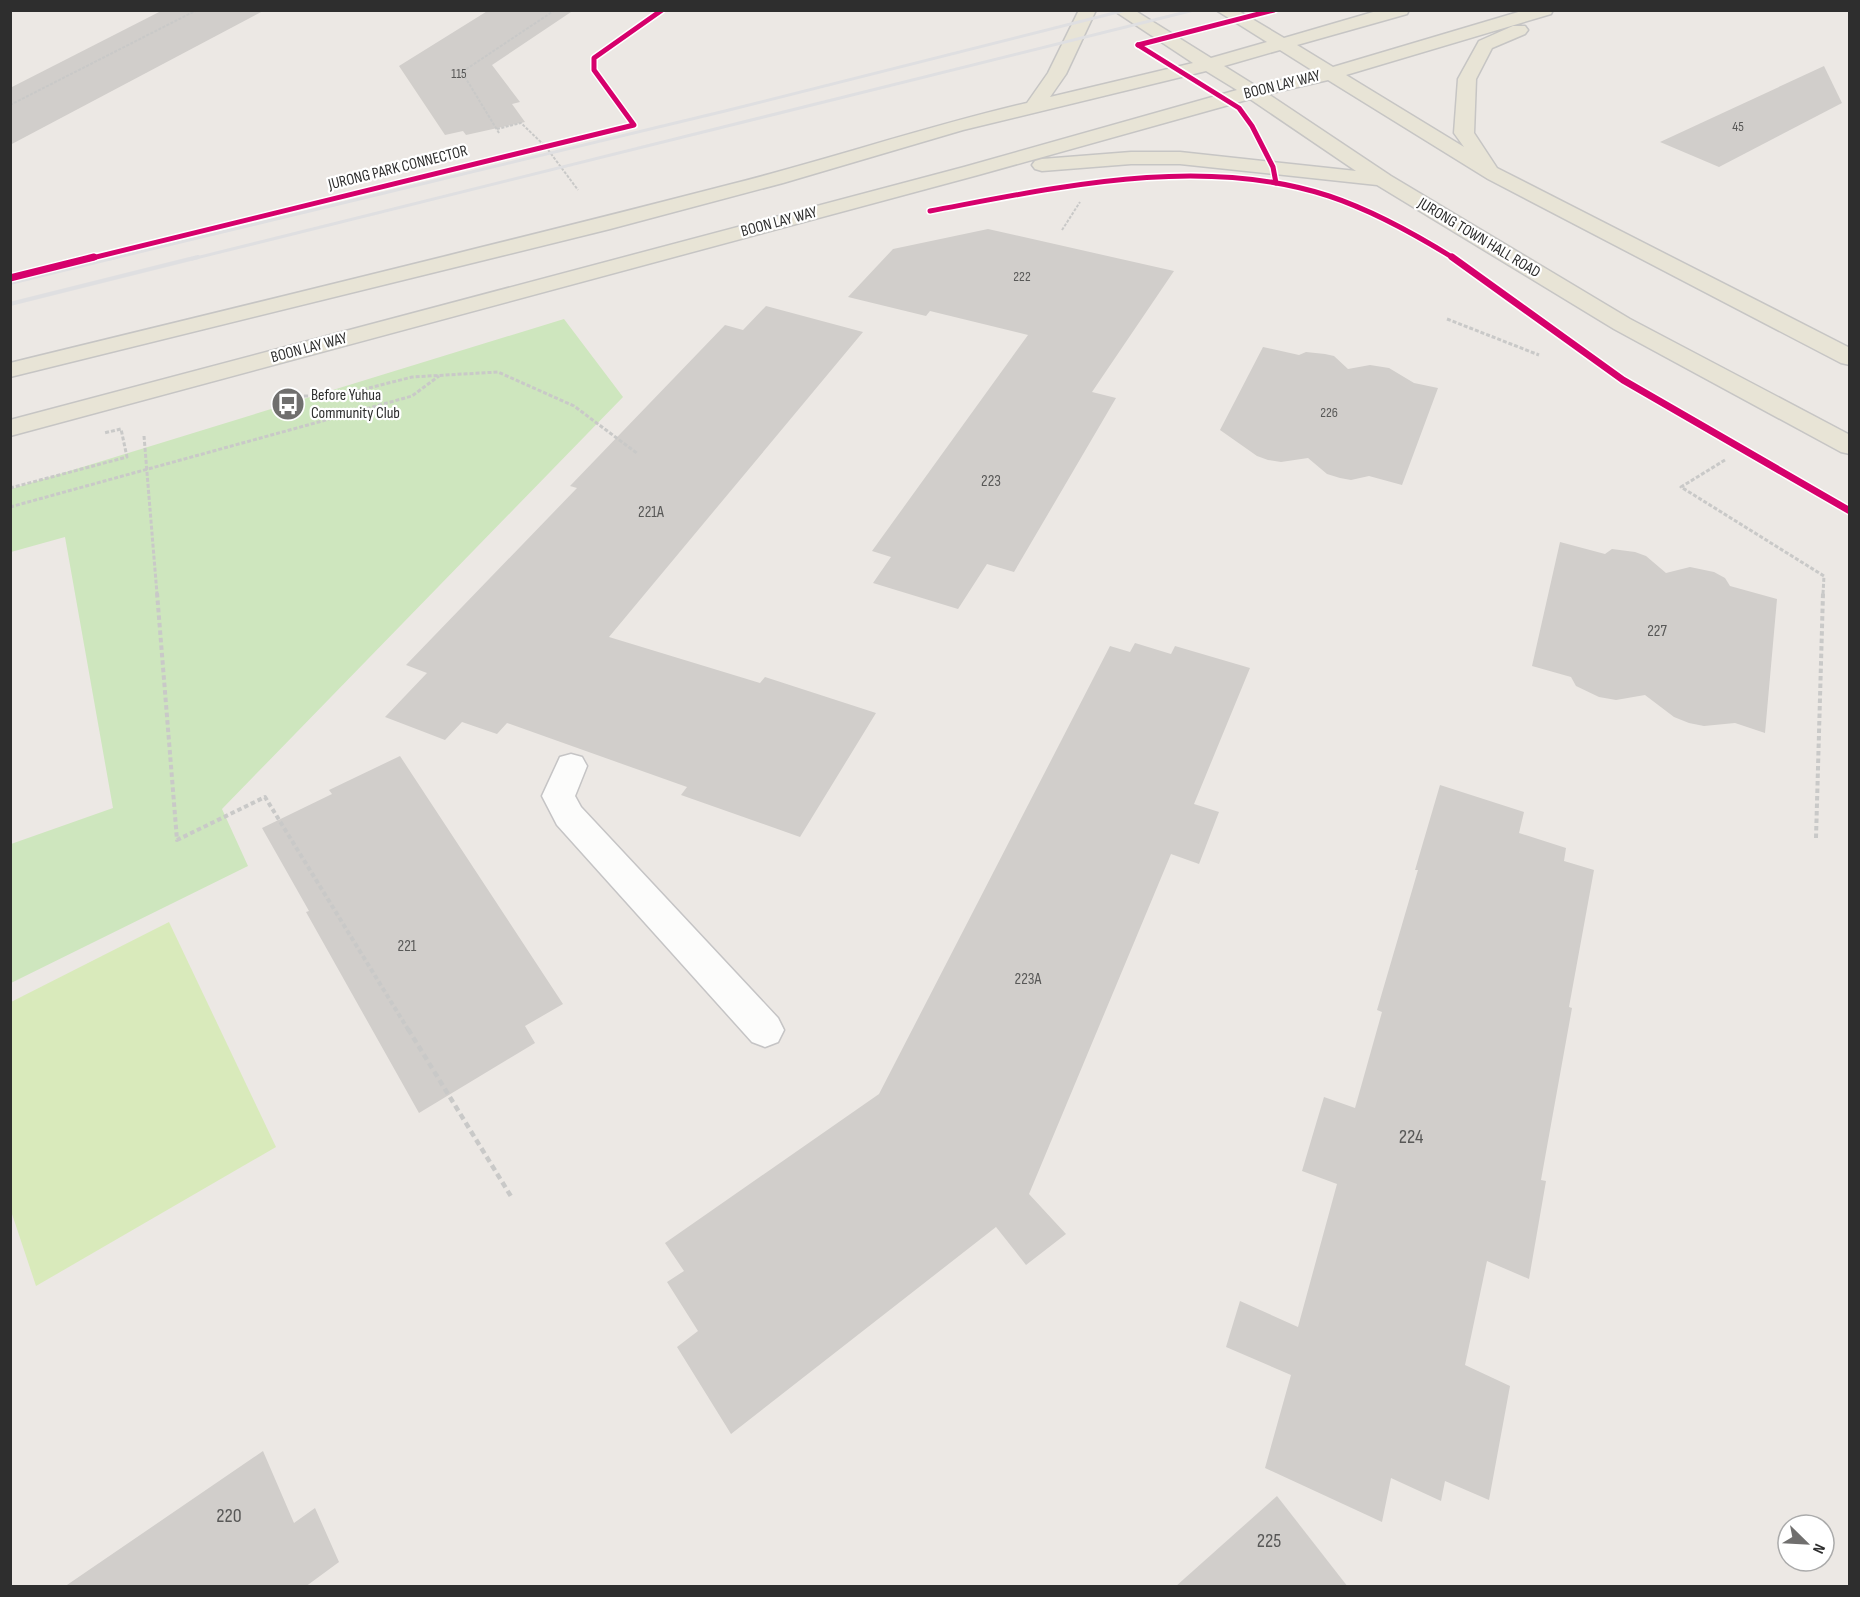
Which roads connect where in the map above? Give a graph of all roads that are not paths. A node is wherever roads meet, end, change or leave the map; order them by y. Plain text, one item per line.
1 (1088, 10) edge
2 (1121, 10) edge
3 (1224, 10) edge
4 (1401, 10) edge
5 (1545, 10) edge
6 (1560, 10) edge
7 (1284, 45) junction
8 (1208, 65) junction
9 (1329, 74) junction
10 (1254, 93) junction
11 (1035, 105) junction
12 (971, 171) junction
13 (1495, 175) junction
14 (1384, 180) junction
15 (1850, 358) edge
16 (10, 370) edge
17 (10, 428) edge
18 (1850, 446) edge
19 (571, 766) dead end
20 (765, 1030) dead end

1 - 11 main road
2 - 8 main road, JURONG TOWN HALL ROAD
3 - 7 main road
4 - 7 main road, BOON LAY WAY
5 - 9 main road, BOON LAY WAY
6 - 13 main road
7 - 8 main road, BOON LAY WAY
7 - 9 main road
8 - 10 main road, JURONG TOWN HALL ROAD
8 - 11 main road, BOON LAY WAY
9 - 10 main road, BOON LAY WAY
9 - 13 main road
10 - 12 main road, BOON LAY WAY
10 - 14 main road, JURONG TOWN HALL ROAD
11 - 16 main road, BOON LAY WAY
12 - 14 main road
12 - 17 main road, BOON LAY WAY
13 - 15 main road
14 - 18 main road, JURONG TOWN HALL ROAD
19 - 20 lane

